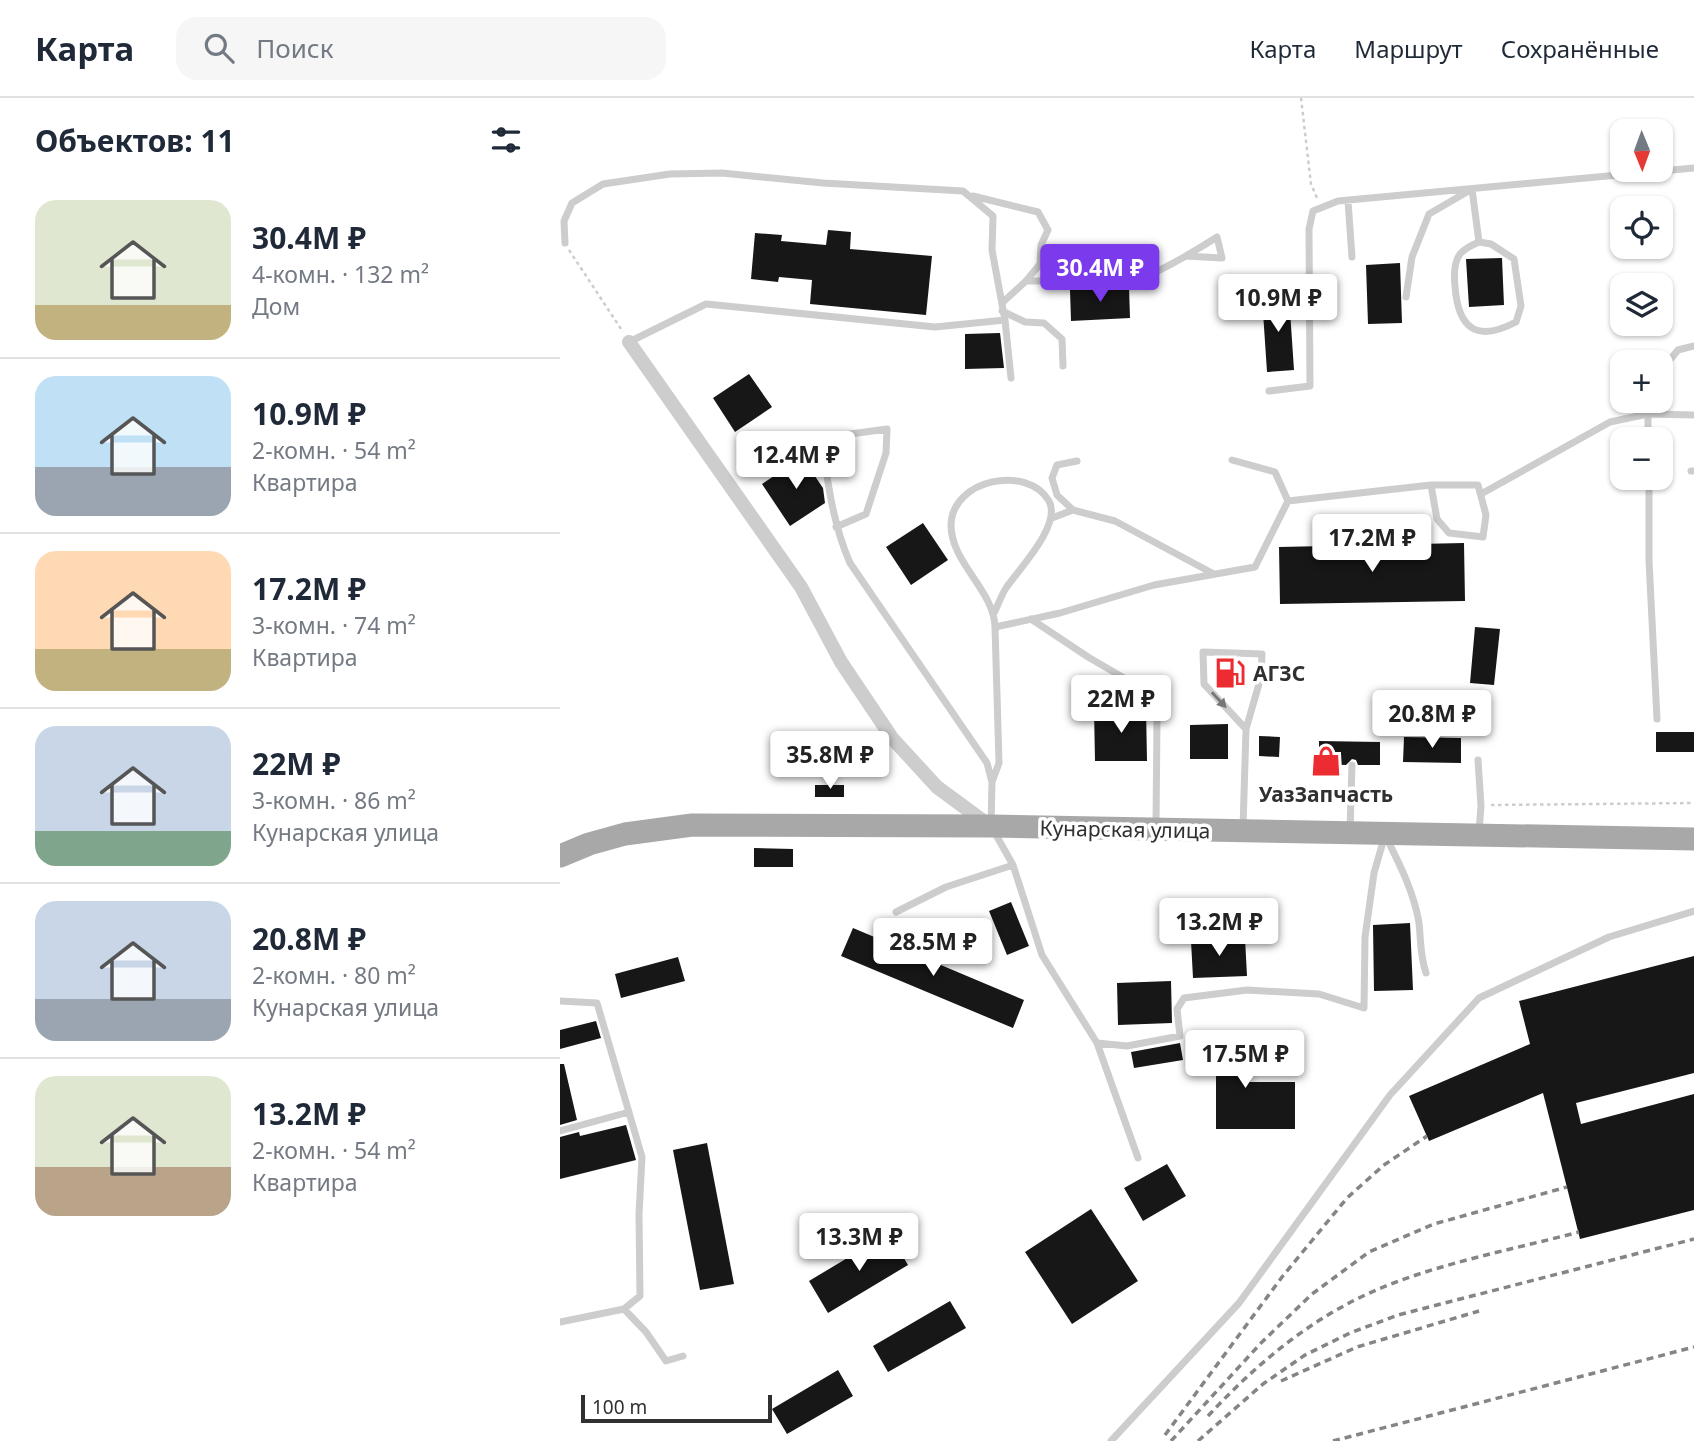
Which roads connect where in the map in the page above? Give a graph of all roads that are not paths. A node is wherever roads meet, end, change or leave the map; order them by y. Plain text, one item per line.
1 (1694, 168) edge
2 (1472, 189) junction
3 (969, 195) junction
4 (1348, 201) junction
5 (1479, 242) junction
6 (565, 243) road end
7 (1154, 257) dead end
8 (1186, 257) junction
9 (1352, 257) dead end
10 (1151, 274) junction
11 (1026, 281) junction
12 (1406, 297) dead end
13 (1002, 307) junction
14 (1005, 320) junction
15 (629, 342) joint
16 (1694, 346) edge
17 (1673, 356) edge
18 (1063, 366) dead end
19 (1012, 378) dead end
20 (1269, 391) dead end
21 (1648, 414) junction
22 (1694, 415) edge
23 (1648, 427) edge
24 (1232, 460) dead end
25 (1077, 461) dead end
26 (1431, 485) junction
27 (1648, 490) edge
28 (1481, 494) junction
29 (1056, 495) junction
30 (1288, 501) junction
31 (1050, 503) junction
32 (1073, 510) junction
33 (1052, 517) junction
34 (836, 527) junction
35 (1213, 573) junction
36 (995, 612) junction
37 (1031, 619) junction
38 (995, 626) junction
39 (1657, 719) dead end
40 (1246, 729) junction
41 (1478, 760) dead end
42 (1352, 765) dead end
43 (992, 782) junction
44 (991, 826) junction
45 (1156, 830) junction
46 (1243, 832) junction
47 (1349, 834) junction
48 (1385, 835) junction
49 (1479, 836) junction
50 (1694, 839) edge
51 (560, 856) edge
52 (1013, 865) junction
53 (1694, 911) edge
54 (896, 912) dead end
55 (1426, 973) dead end
56 (560, 1001) edge
57 (1097, 1043) junction
58 (629, 1112) junction
59 (560, 1131) edge
60 (1138, 1158) dead end
61 (624, 1309) junction
62 (560, 1322) edge
63 (683, 1356) dead end
64 (1111, 1441) edge

1 - 2 lane
2 - 4 lane
2 - 5 lane
2 - 12 lane
3 - 6 lane
3 - 11 lane
3 - 13 lane
4 - 9 lane
4 - 20 lane
5 - 5 lane
7 - 10 lane
8 - 8 lane
8 - 10 lane
10 - 11 lane
11 - 13 lane
13 - 14 lane
13 - 18 lane
14 - 15 lane
14 - 19 lane
15 - 44 street
16 - 17 lane
21 - 22 lane
21 - 23 lane
21 - 28 lane
24 - 30 lane
25 - 29 lane
26 - 28 lane
26 - 28 lane
26 - 30 lane
27 - 39 lane
29 - 31 lane
29 - 32 lane
30 - 35 lane
31 - 33 lane
31 - 36 lane
32 - 33 lane
32 - 35 lane
33 - 36 lane
34 - 34 lane
34 - 43 lane
35 - 37 lane
36 - 38 lane
37 - 38 lane
37 - 45 lane
38 - 43 lane
40 -> 40 lane
40 - 46 lane
41 - 49 lane
42 - 47 lane
43 - 44 lane
44 - 45 main road, Кунарская улица
44 - 51 main road, Кунарская улица
44 - 52 lane
45 - 46 main road, Кунарская улица
46 - 47 main road, Кунарская улица
47 - 48 main road, Кунарская улица
48 - 49 main road, Кунарская улица
48 - 55 lane
48 - 57 lane
49 - 50 main road, Кунарская улица
52 - 54 lane
52 - 57 lane
53 - 64 lane
56 - 58 lane
57 - 60 lane
58 - 59 lane
58 - 61 lane
61 - 62 lane
61 - 63 lane

